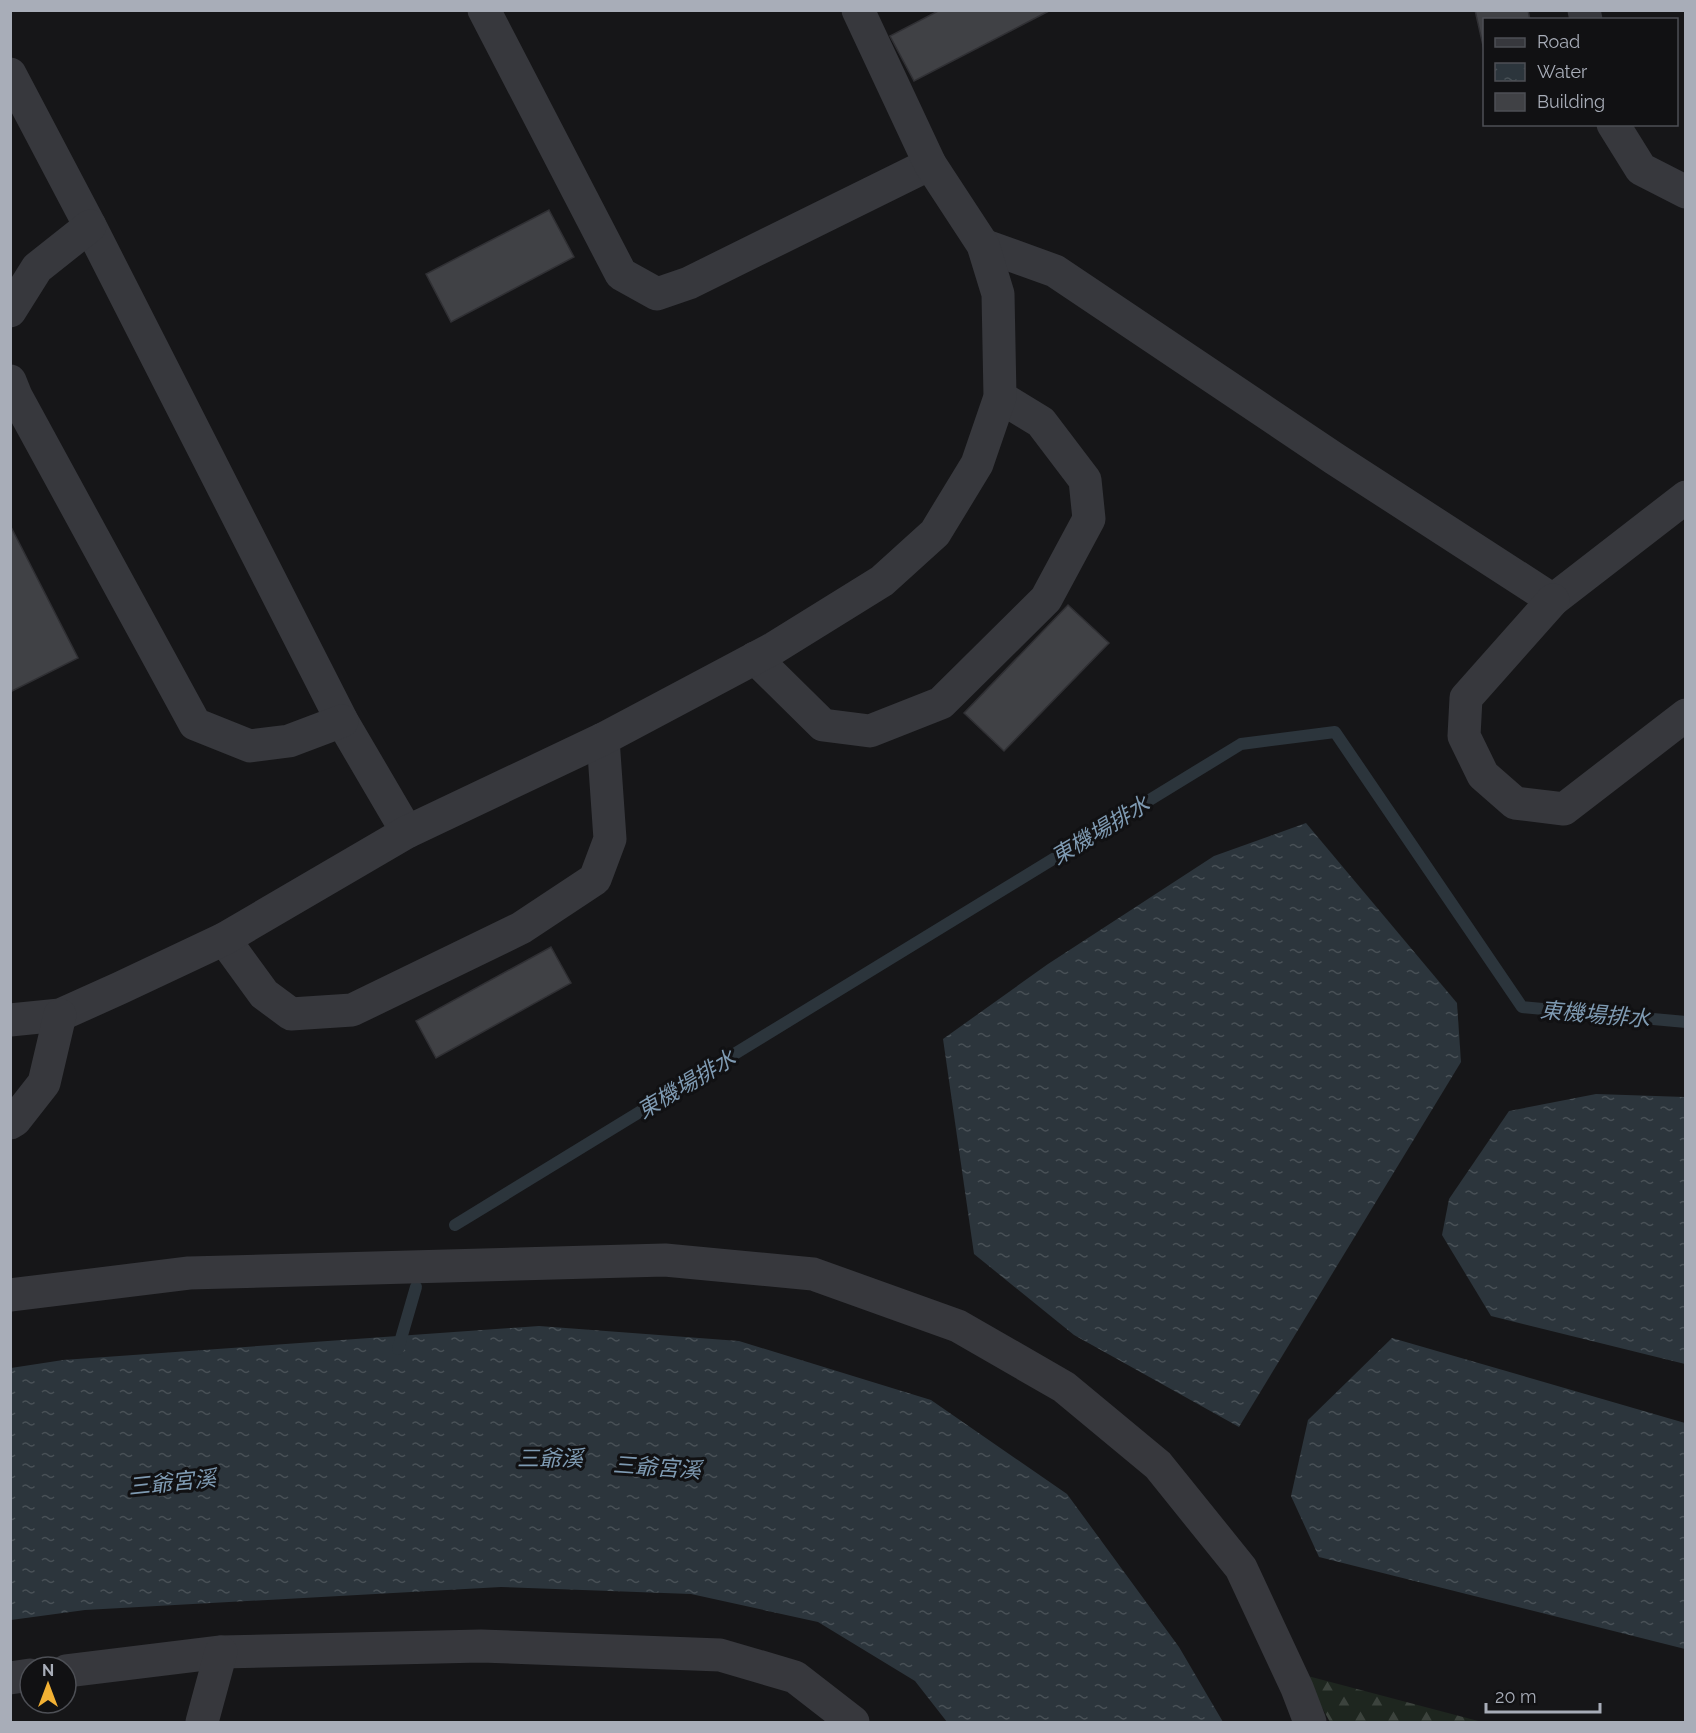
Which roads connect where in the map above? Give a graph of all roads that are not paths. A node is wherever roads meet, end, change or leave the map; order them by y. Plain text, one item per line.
1 (484, 10) edge
2 (858, 10) edge
3 (14, 90) edge
4 (1613, 126) edge
5 (930, 164) junction
6 (1686, 192) edge
7 (90, 226) junction
8 (983, 245) junction
9 (10, 311) edge
10 (10, 381) edge
11 (1000, 397) junction
12 (1686, 497) edge
13 (1553, 600) junction
14 (755, 658) junction
15 (1686, 715) edge
16 (342, 721) junction
17 (603, 739) junction
18 (407, 832) junction
19 (224, 939) junction
20 (60, 1015) junction
21 (10, 1020) edge
22 (10, 1123) edge
23 (10, 1295) edge
24 (221, 1652) junction
25 (78, 1670) edge
26 (201, 1722) edge
27 (853, 1722) edge
28 (1310, 1722) edge

1 - 5 lane
2 - 5 lane
3 - 7 lane
4 - 6 lane
5 - 8 lane
7 - 9 lane
7 - 16 lane
8 - 11 lane
8 - 13 lane
10 - 16 lane
11 - 14 lane
11 - 14 lane
12 - 13 lane
13 - 15 lane
14 - 17 lane
16 - 18 lane
17 - 18 lane
17 - 19 lane
18 - 19 lane
19 - 20 lane
20 - 21 lane
20 - 22 lane
23 - 28 lane
24 - 25 lane
24 - 26 lane
24 - 27 lane

